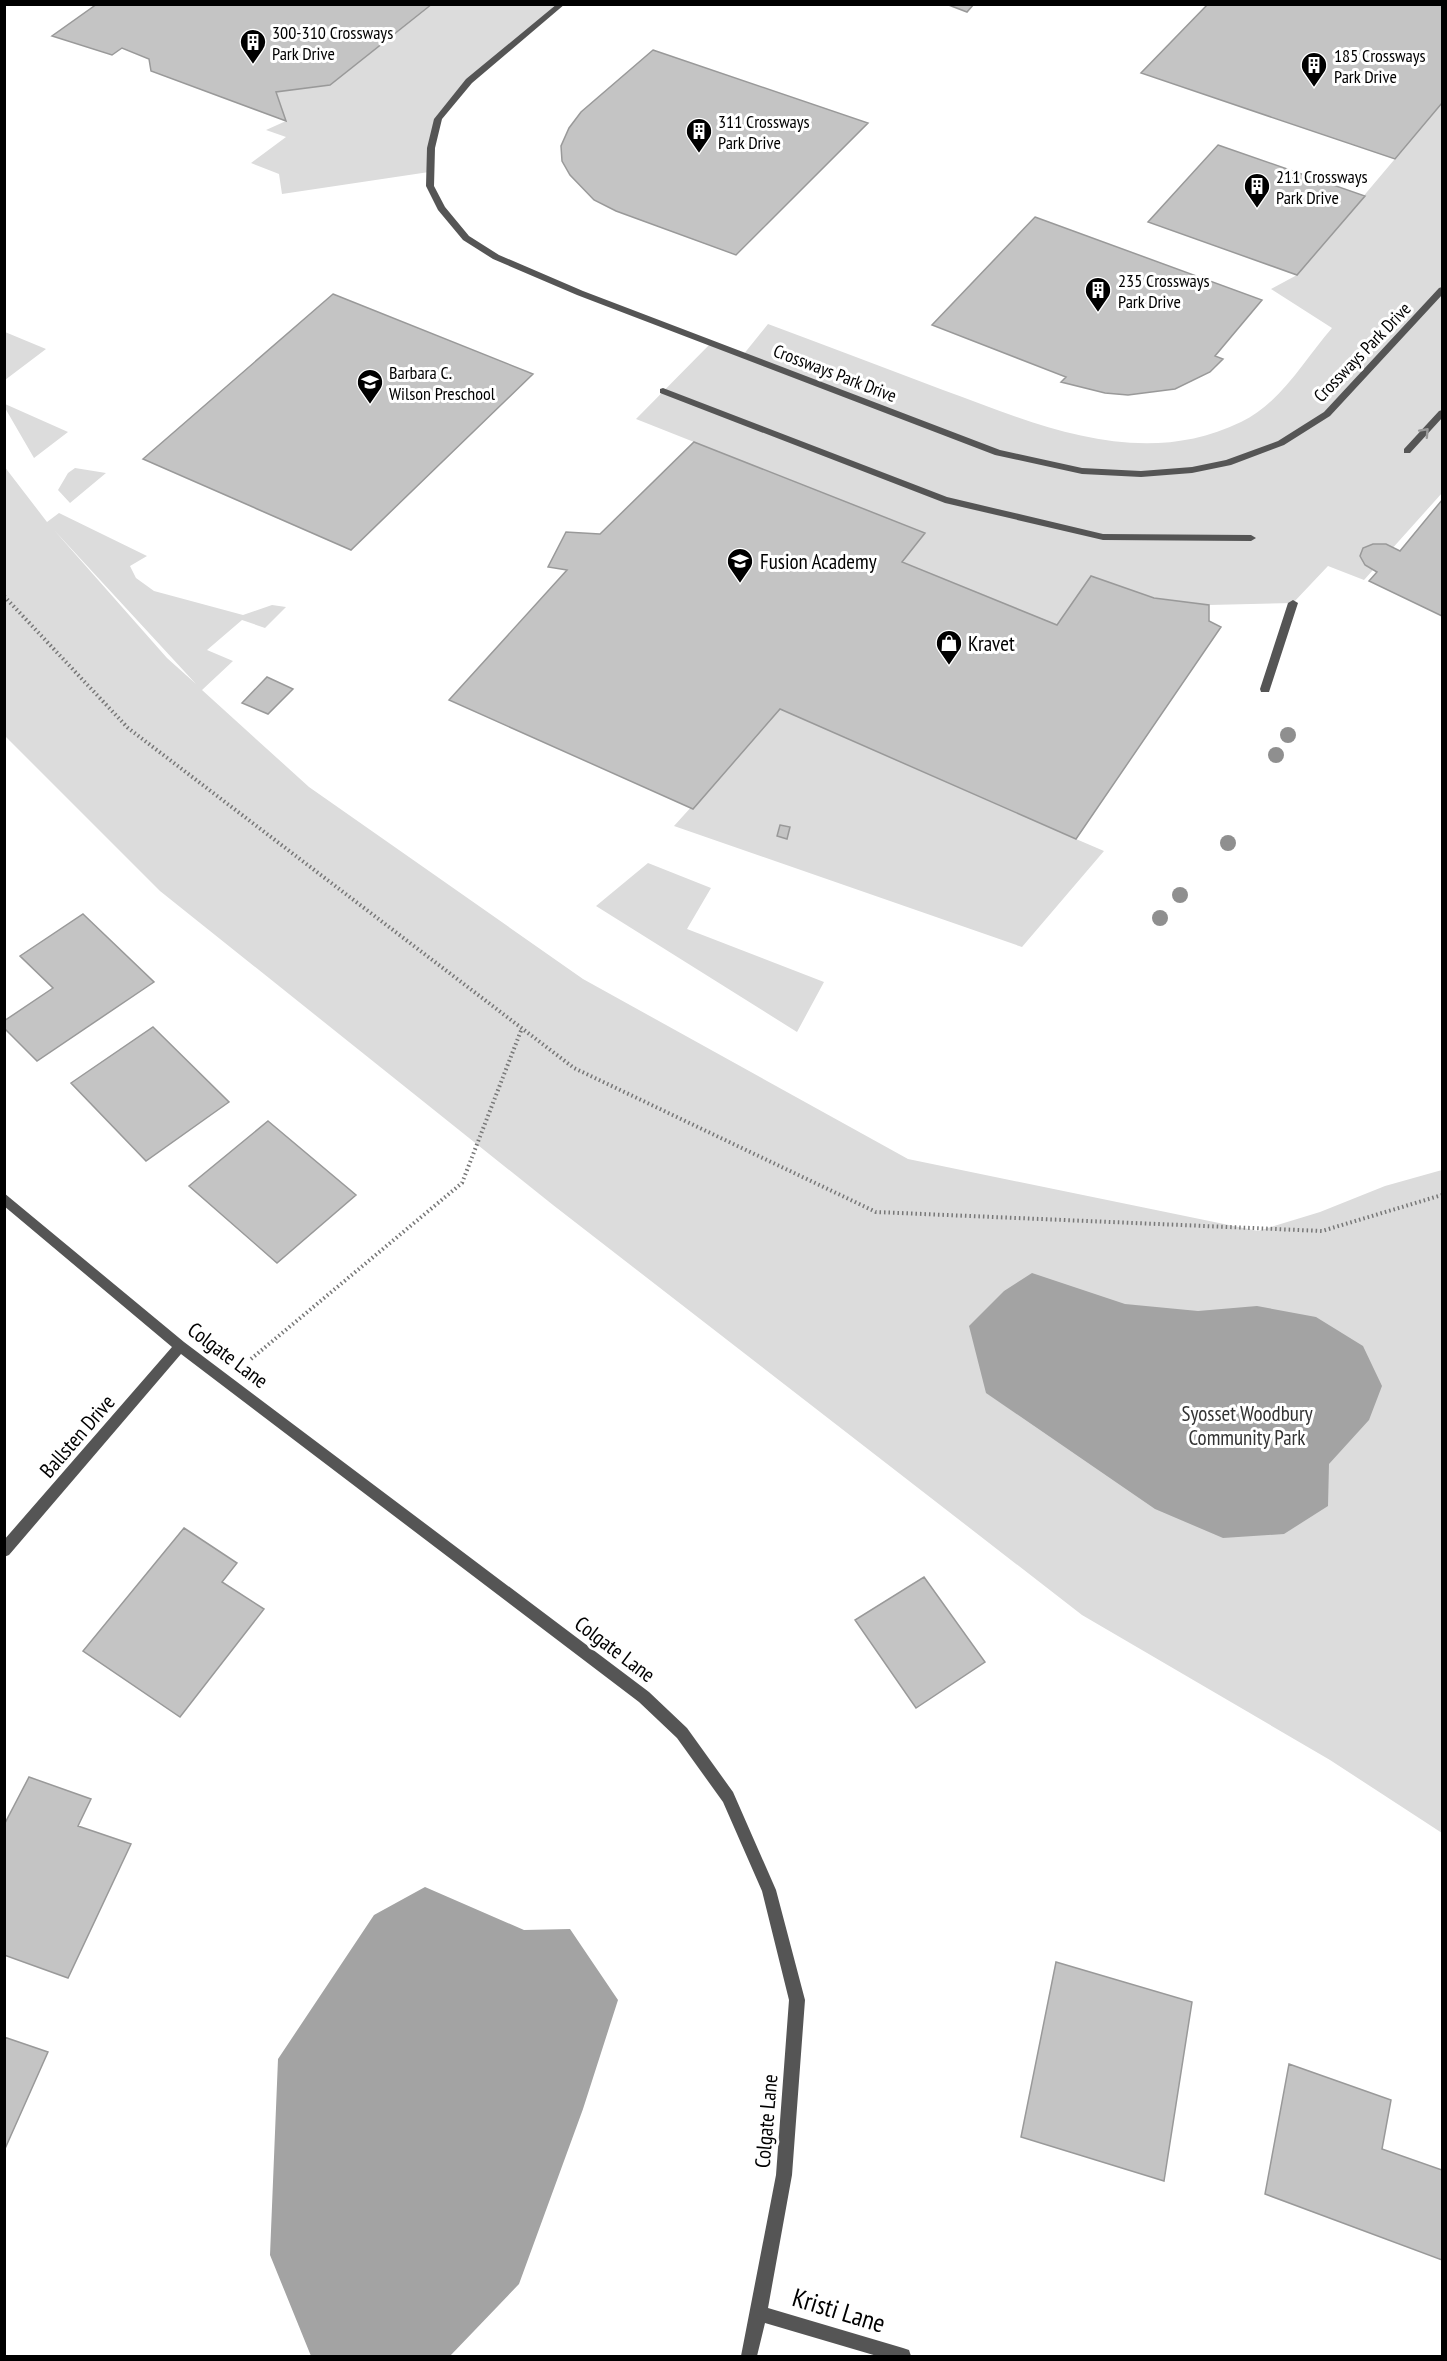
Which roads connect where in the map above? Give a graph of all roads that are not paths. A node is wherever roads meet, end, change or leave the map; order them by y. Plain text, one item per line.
1 (562, 4) edge
2 (1443, 290) edge
3 (663, 391) dead end
4 (1443, 413) edge
5 (1407, 451) dead end
6 (1251, 538) dead end
7 (1293, 603) dead end
8 (1265, 689) dead end
9 (4, 1198) edge
10 (180, 1346) junction
11 (4, 1551) edge
12 (759, 2313) junction
13 (749, 2356) edge
14 (903, 2356) edge

1 - 2 street, Crossways Park Drive
3 - 6 street
5 -> 4 street
7 - 8 street
9 - 10 street, Colgate Lane
10 - 11 street, Ballsten Drive
10 - 12 street, Colgate Lane
12 - 13 street, Colgate Lane
12 - 14 street, Kristi Lane

